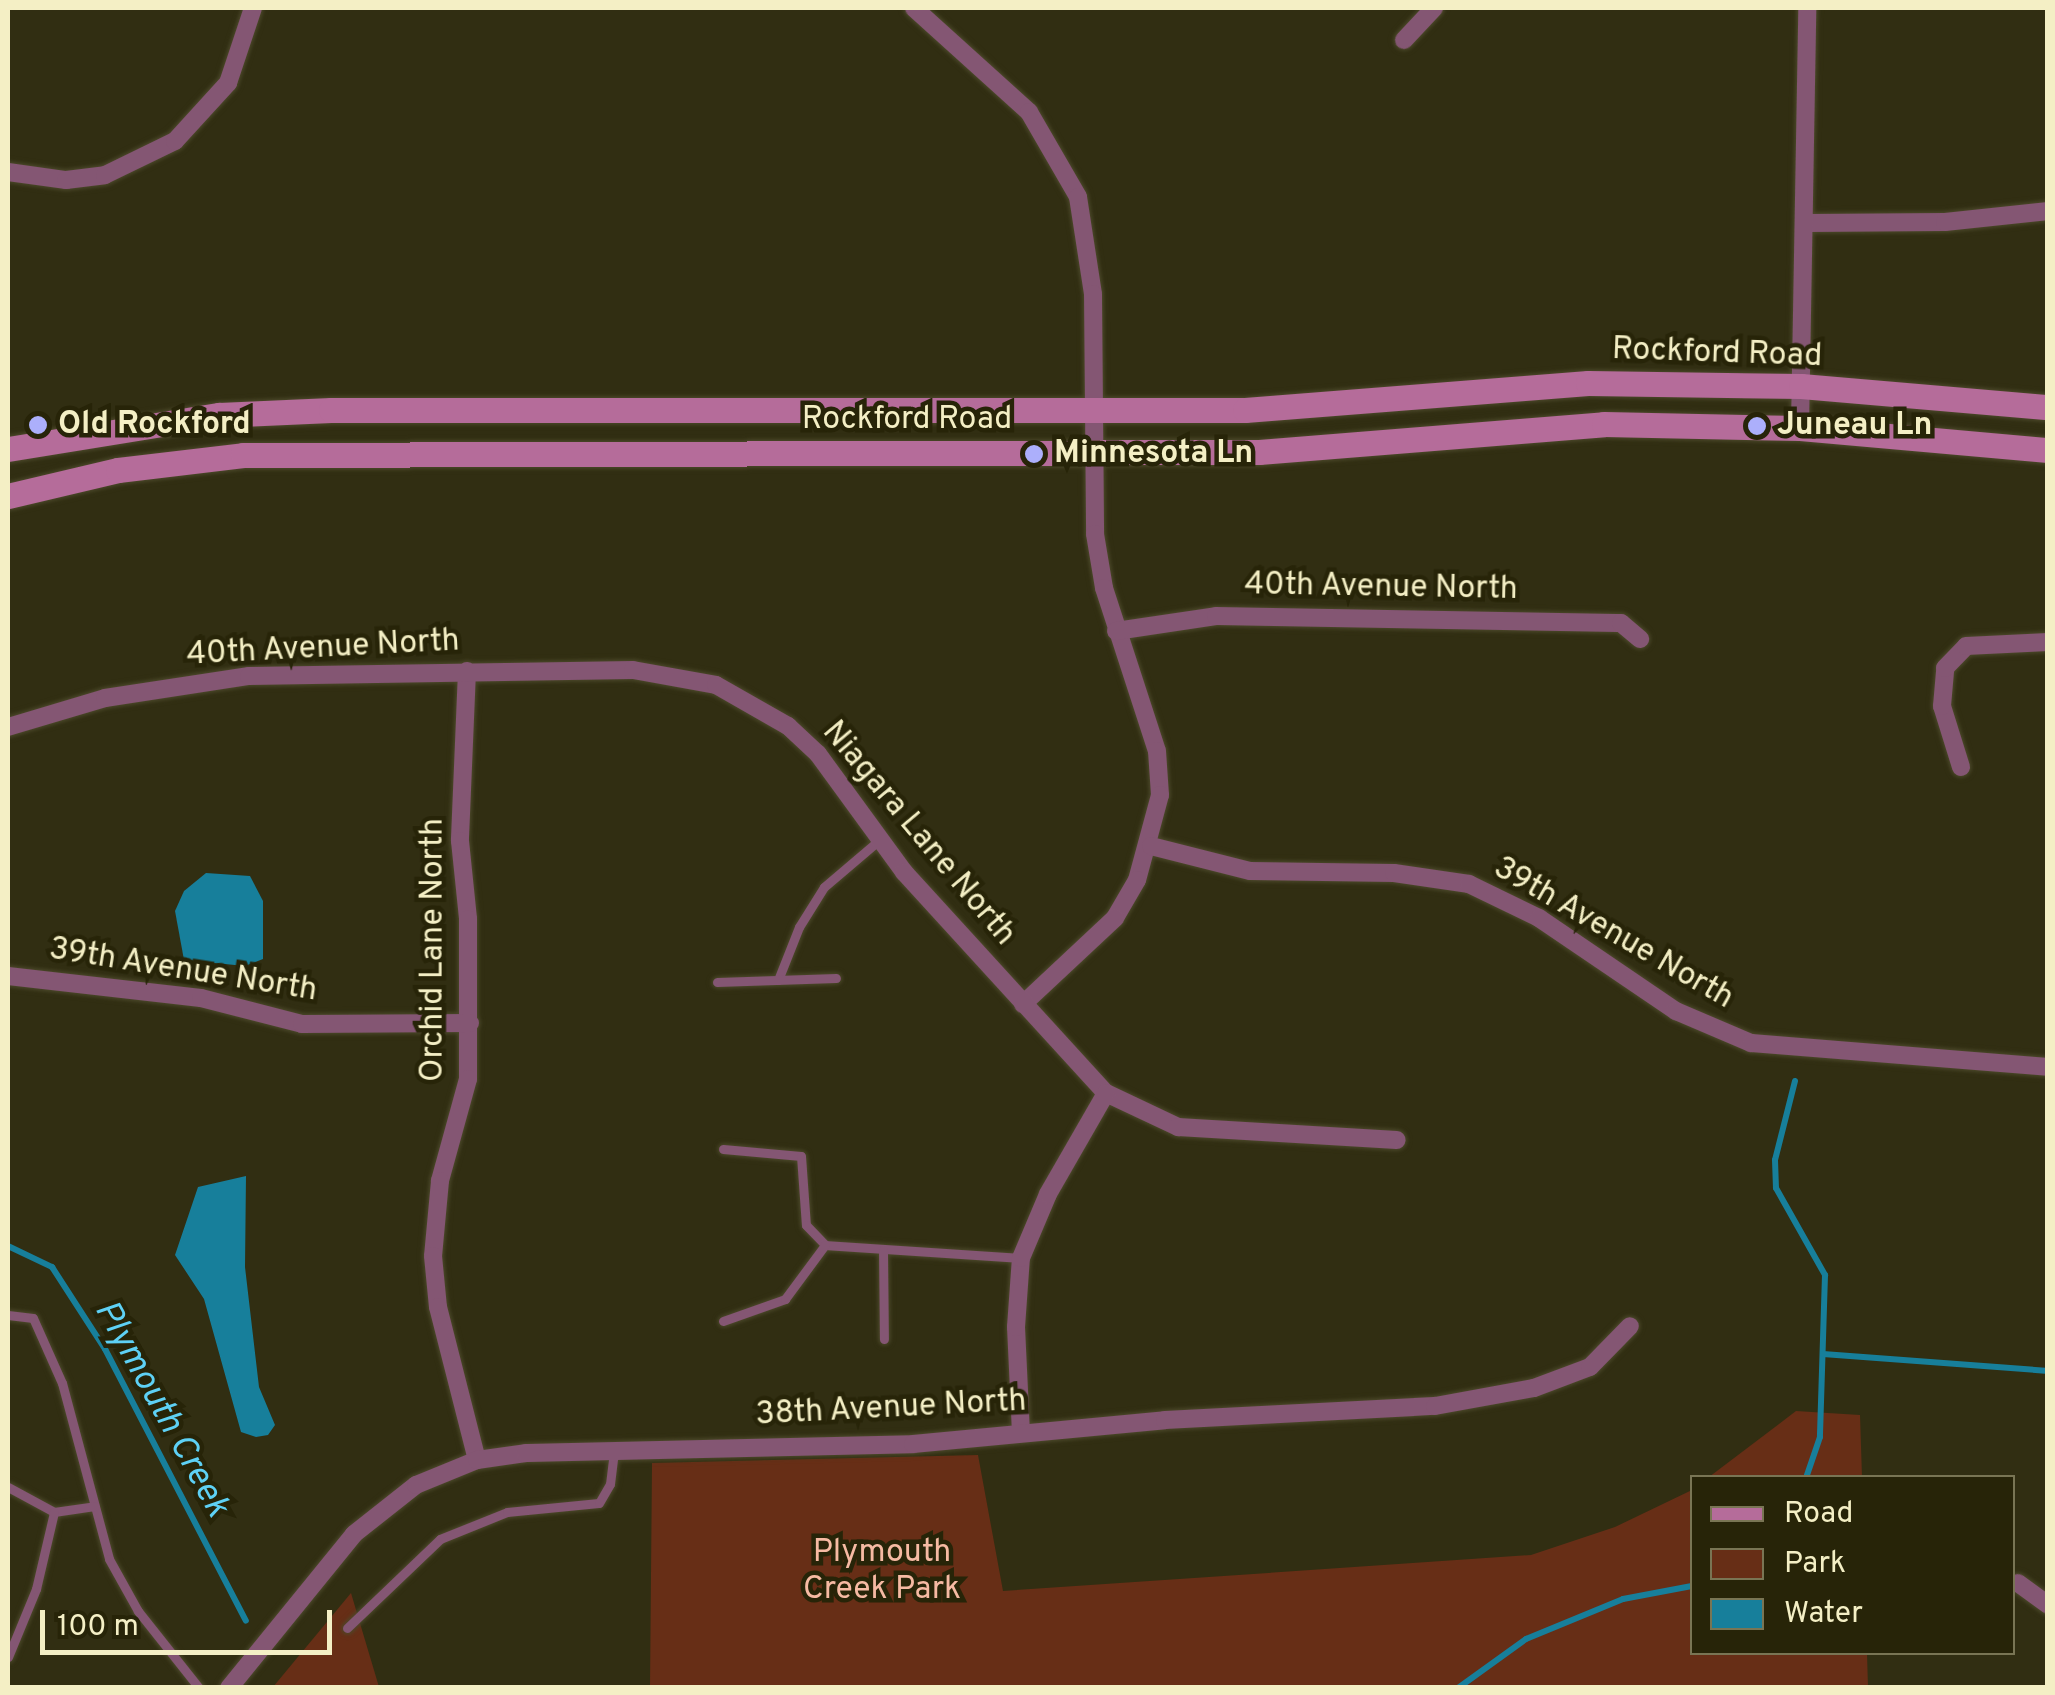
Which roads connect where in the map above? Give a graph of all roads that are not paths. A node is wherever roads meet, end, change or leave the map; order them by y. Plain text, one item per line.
1 (253, 8) edge
2 (914, 8) edge
3 (1434, 8) edge
4 (1807, 8) edge
5 (1404, 40) dead end
6 (8, 172) edge
7 (2048, 210) edge
8 (1808, 223) junction
9 (1801, 386) junction
10 (2048, 408) edge
11 (1091, 410) junction
12 (1800, 428) junction
13 (8, 446) edge
14 (2048, 450) edge
15 (1090, 453) junction
16 (8, 496) edge
17 (1116, 630) junction
18 (1640, 639) dead end
19 (2048, 642) edge
20 (587, 670) joint
21 (466, 672) junction
22 (8, 727) edge
23 (1961, 766) dead end
24 (878, 842) junction
25 (1152, 846) junction
26 (8, 976) edge
27 (836, 978) dead end
28 (778, 980) junction
29 (717, 982) dead end
30 (1023, 1004) junction
31 (470, 1023) junction
32 (2048, 1067) edge
33 (1106, 1093) junction
34 (1397, 1140) dead end
35 (723, 1150) dead end
36 (825, 1244) junction
37 (883, 1250) junction
38 (1022, 1258) junction
39 (8, 1315) edge
40 (723, 1321) dead end
41 (1630, 1326) dead end
42 (884, 1339) dead end
43 (1022, 1433) junction
44 (614, 1451) junction
45 (477, 1460) junction
46 (8, 1487) edge
47 (95, 1506) junction
48 (54, 1512) junction
49 (2018, 1583) dead end
50 (2048, 1604) edge
51 (347, 1628) dead end
52 (8, 1657) edge
53 (199, 1688) edge
54 (229, 1688) edge

1 - 6 street
2 - 11 street
3 - 5 street
4 - 8 street
7 - 8 street
8 - 9 street
9 - 10 main road, Rockford Road
9 - 11 main road, Rockford Road
9 - 12 street
11 - 13 main road, Rockford Road
11 - 15 street
12 - 14 main road, Rockford Road
12 - 15 main road, Rockford Road
15 - 16 main road, Rockford Road
15 - 17 street
17 - 18 street, 40th Avenue North
17 - 25 street
19 - 23 street
20 - 21 street, 40th Avenue North
20 - 24 street, Niagara Lane North
21 - 22 street, 40th Avenue North
21 - 31 street, Orchid Lane North
24 - 28 lane
24 - 30 street, Niagara Lane North
25 - 30 street
25 - 32 street, 39th Avenue North
26 - 31 street, 39th Avenue North
27 - 28 lane
28 - 29 lane
30 - 33 street, Niagara Lane North
31 - 45 street, Orchid Lane North
33 - 34 street
33 - 38 street
35 - 36 lane
36 - 37 lane
36 - 40 lane
37 - 38 lane
37 - 42 lane
38 - 43 street
39 - 47 lane
41 - 43 street, 38th Avenue North
43 - 44 street, 38th Avenue North
44 - 45 street, 38th Avenue North
44 - 51 lane
45 - 54 street, 38th Avenue North
46 - 48 lane
47 - 48 lane
47 - 53 lane
48 - 52 lane
49 - 50 street

